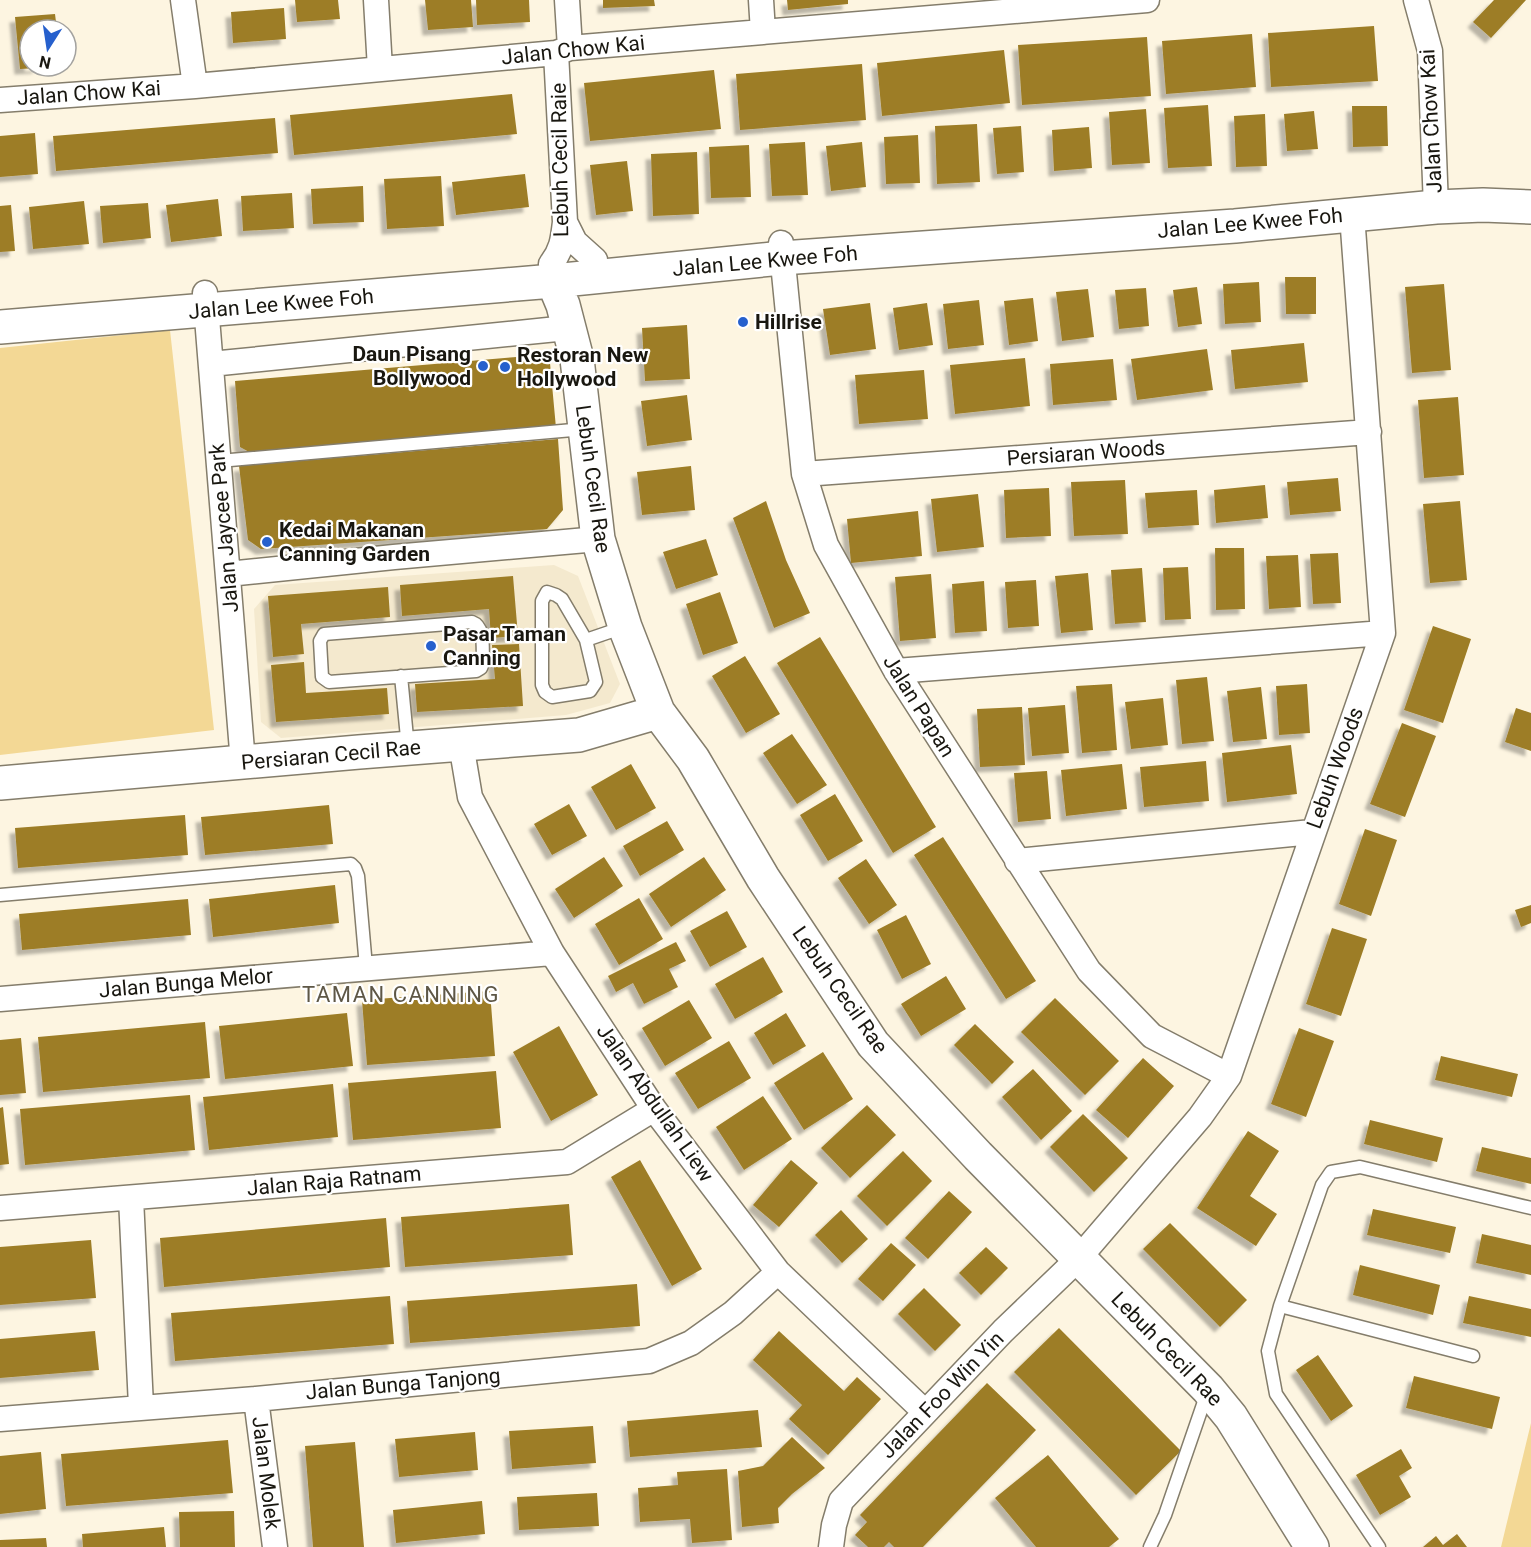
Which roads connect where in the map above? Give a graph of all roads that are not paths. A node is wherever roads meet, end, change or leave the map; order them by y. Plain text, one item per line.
1 (183, 0) edge
2 (376, 0) edge
3 (567, 0) edge
4 (761, 0) edge
5 (1139, 0) edge
6 (1147, 0) edge
7 (1416, 0) edge
8 (950, 8) edge
9 (763, 32) junction
10 (563, 51) junction
11 (380, 69) junction
12 (195, 86) junction
13 (0, 100) edge
14 (1531, 190) edge
15 (1435, 199) junction
16 (1531, 207) edge
17 (1352, 215) junction
18 (565, 222) junction
19 (781, 250) junction
20 (596, 268) junction
21 (552, 272) junction
22 (206, 301) junction
23 (0, 312) edge
24 (0, 327) edge
25 (567, 328) junction
26 (577, 359) junction
27 (211, 364) junction
28 (585, 429) junction
29 (1369, 432) junction
30 (219, 461) junction
31 (804, 474) junction
32 (598, 538) junction
33 (228, 574) junction
34 (625, 627) junction
35 (1383, 633) junction
36 (586, 640) junction
37 (896, 671) junction
38 (401, 676) junction
39 (658, 712) junction
40 (461, 744) junction
41 (408, 749) junction
42 (243, 763) junction
43 (0, 783) edge
44 (1312, 832) junction
45 (1017, 861) junction
46 (0, 895) edge
47 (552, 953) junction
48 (366, 967) junction
49 (0, 999) edge
50 (1229, 1076) junction
51 (654, 1110) junction
52 (131, 1198) junction
53 (0, 1208) edge
54 (1531, 1208) edge
55 (1078, 1258) junction
56 (778, 1272) junction
57 (1280, 1305) junction
58 (1473, 1356) dead end
59 (1208, 1389) junction
60 (256, 1399) junction
61 (141, 1406) junction
62 (925, 1412) junction
63 (0, 1419) edge
64 (275, 1547) edge
65 (831, 1547) edge
66 (1150, 1547) edge
67 (1312, 1547) edge
68 (1379, 1547) edge

1 - 12 street
2 - 11 street
3 - 10 street, Lebuh Cecil Raie
4 - 9 street
5 - 6 street, Jalan Chow Kai
5 - 8 street, Jalan Chow Kai
7 - 15 street, Jalan Chow Kai
8 - 9 street, Jalan Chow Kai
9 - 10 street, Jalan Chow Kai
10 - 11 street, Jalan Chow Kai
10 - 18 street, Lebuh Cecil Raie
11 - 12 street, Jalan Chow Kai
12 - 13 street, Jalan Chow Kai
14 - 15 main road, Jalan Lee Kwee Foh
15 - 16 main road, Jalan Lee Kwee Foh
15 - 17 main road, Jalan Lee Kwee Foh
15 - 19 main road, Jalan Lee Kwee Foh
17 - 19 main road, Jalan Lee Kwee Foh
17 - 29 street, Lebuh Woods
18 - 20 street
18 - 21 street, Lebuh Cecil Raie
19 - 20 main road, Jalan Lee Kwee Foh
19 - 31 street, Jalan Papan
20 - 21 main road, Jalan Lee Kwee Foh
20 - 26 main road, Lebuh Cecil Rae
21 - 22 main road, Jalan Lee Kwee Foh
21 - 25 main road, Lebuh Cecil Rae
22 - 23 main road, Jalan Lee Kwee Foh
22 - 24 main road, Jalan Lee Kwee Foh
22 - 27 street, Jalan Jaycee Park
25 - 26 main road, Lebuh Cecil Rae
25 - 27 street
26 - 28 main road, Lebuh Cecil Rae
27 - 30 street, Jalan Jaycee Park
28 - 30 lane
28 - 32 main road, Lebuh Cecil Rae
29 - 31 street, Persiaran Woods
29 - 35 street, Lebuh Woods
30 - 33 street, Jalan Jaycee Park
31 - 37 street, Jalan Papan
32 - 33 street
32 - 34 main road, Lebuh Cecil Rae
33 - 42 street, Jalan Jaycee Park
34 - 36 lane
34 - 39 main road, Lebuh Cecil Rae
35 - 37 street
35 - 44 street, Lebuh Woods
36 - 36 lane
37 - 45 street, Jalan Papan
38 - 38 lane
38 - 41 lane
39 - 40 main road, Persiaran Cecil Rae
39 - 55 main road, Lebuh Cecil Rae
40 - 41 main road, Persiaran Cecil Rae
40 - 47 street, Jalan Abdullah Liew
41 - 42 main road, Persiaran Cecil Rae
42 - 43 main road, Persiaran Cecil Rae
44 - 45 street
44 - 50 street, Lebuh Woods
45 - 50 street, Jalan Papan
46 - 48 lane
47 - 48 street, Jalan Bunga Melor
47 - 51 street, Jalan Abdullah Liew
48 - 49 street, Jalan Bunga Melor
50 - 55 street, Lebuh Woods
51 - 52 street, Jalan Raja Ratnam
51 - 56 street, Jalan Abdullah Liew
52 - 53 street, Jalan Raja Ratnam
52 - 61 street
54 - 57 lane
55 - 59 main road, Lebuh Cecil Rae
55 - 62 street, Jalan Foo Win Yin
56 - 60 street, Jalan Bunga Tanjong
56 - 62 street, Jalan Abdullah Liew
57 - 58 lane
57 - 68 lane
59 - 66 lane
59 - 67 main road, Lebuh Cecil Rae
60 - 61 street, Jalan Bunga Tanjong
60 - 64 street, Jalan Molek
61 - 63 street, Jalan Bunga Tanjong
62 - 65 street, Jalan Foo Win Yin

